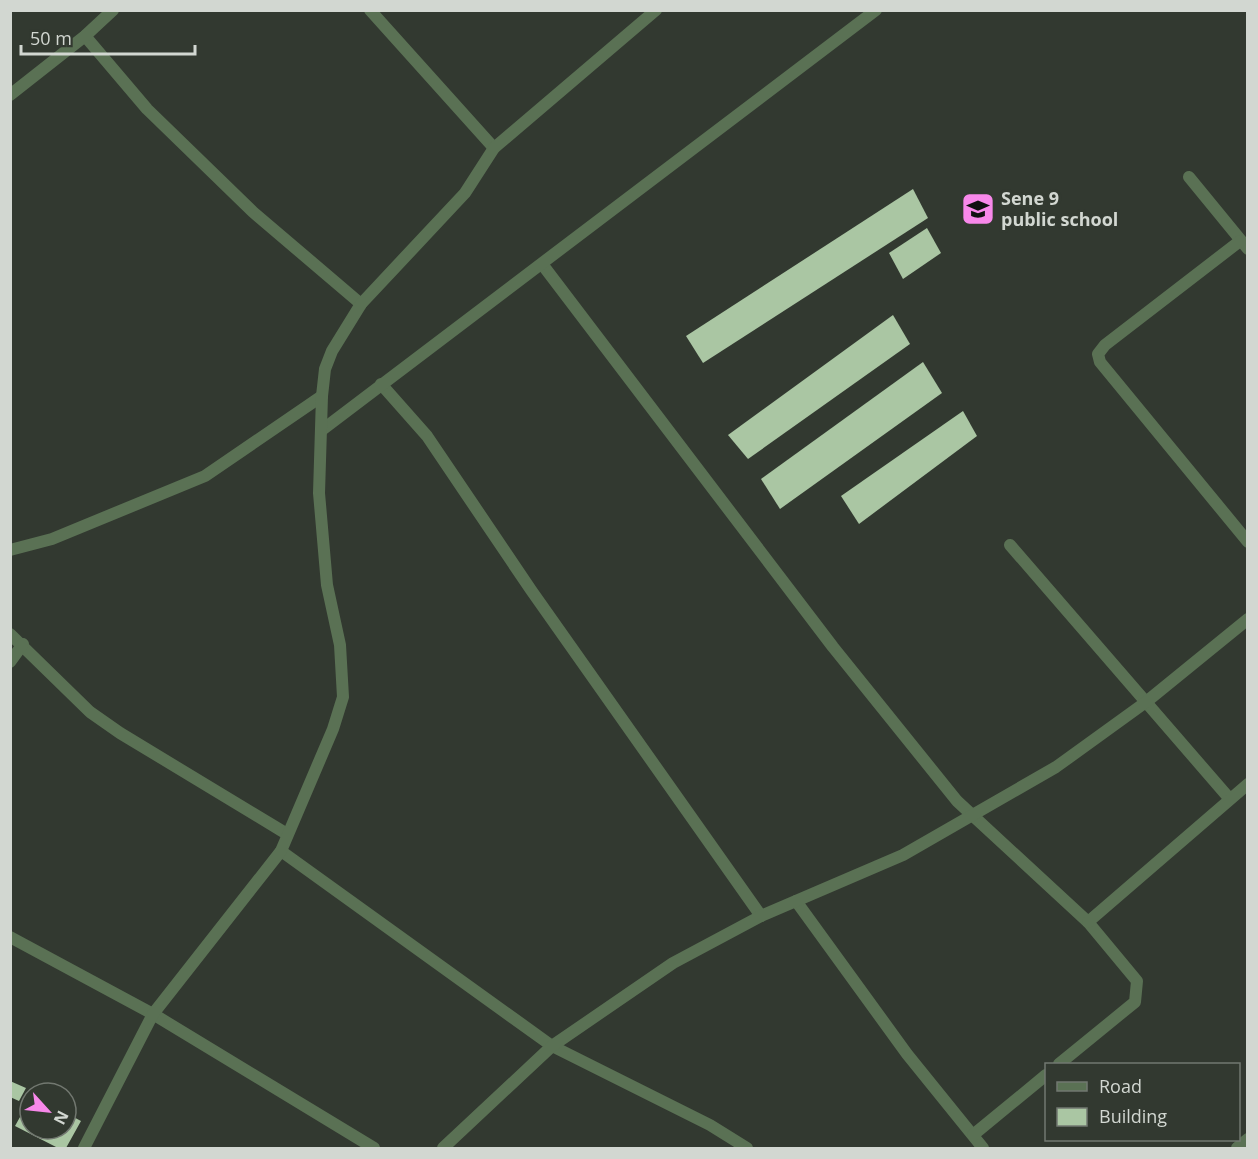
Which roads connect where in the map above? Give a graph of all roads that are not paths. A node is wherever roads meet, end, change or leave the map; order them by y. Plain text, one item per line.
1 (113, 10) edge
2 (370, 10) edge
3 (656, 10) edge
4 (876, 10) edge
5 (85, 36) junction
6 (10, 95) edge
7 (494, 148) junction
8 (1189, 177) dead end
9 (1244, 245) edge
10 (542, 264) junction
11 (361, 304) junction
12 (381, 384) junction
13 (322, 396) junction
14 (322, 430) junction
15 (1248, 542) edge
16 (1010, 545) dead end
17 (10, 550) edge
18 (1248, 619) edge
19 (10, 634) edge
20 (22, 644) junction
21 (10, 662) edge
22 (1146, 702) junction
23 (1248, 784) edge
24 (1229, 798) junction
25 (975, 815) junction
26 (287, 834) junction
27 (281, 850) junction
28 (796, 901) junction
29 (761, 916) junction
30 (1088, 922) junction
31 (10, 937) edge
32 (153, 1014) junction
33 (552, 1046) junction
34 (1061, 1063) edge
35 (1045, 1076) edge
36 (973, 1135) junction
37 (1248, 1139) edge
38 (84, 1149) edge
39 (374, 1149) edge
40 (443, 1149) edge
41 (747, 1149) edge
42 (983, 1149) edge
43 (1237, 1149) edge

1 - 5 street
2 - 7 street
3 - 7 street
4 - 10 street
5 - 6 street
5 - 11 street
7 - 11 street
8 - 9 street
9 - 15 street
10 - 12 street
10 - 25 street
11 - 13 street
12 - 14 street
12 - 29 street
13 - 14 street
13 - 17 street
14 - 26 street
16 - 22 street
18 - 22 street
19 - 20 street
20 - 21 street
20 - 26 street
22 - 24 street
22 - 25 street
23 - 24 street
24 - 30 street
25 - 28 street
25 - 30 street
26 - 27 street
27 - 32 street
27 - 33 street
28 - 29 street
28 - 36 street
29 - 33 street
30 - 34 street
31 - 32 street
32 - 38 street
32 - 39 street
33 - 40 street
33 - 41 street
35 - 36 street
36 - 42 street
37 - 43 street

